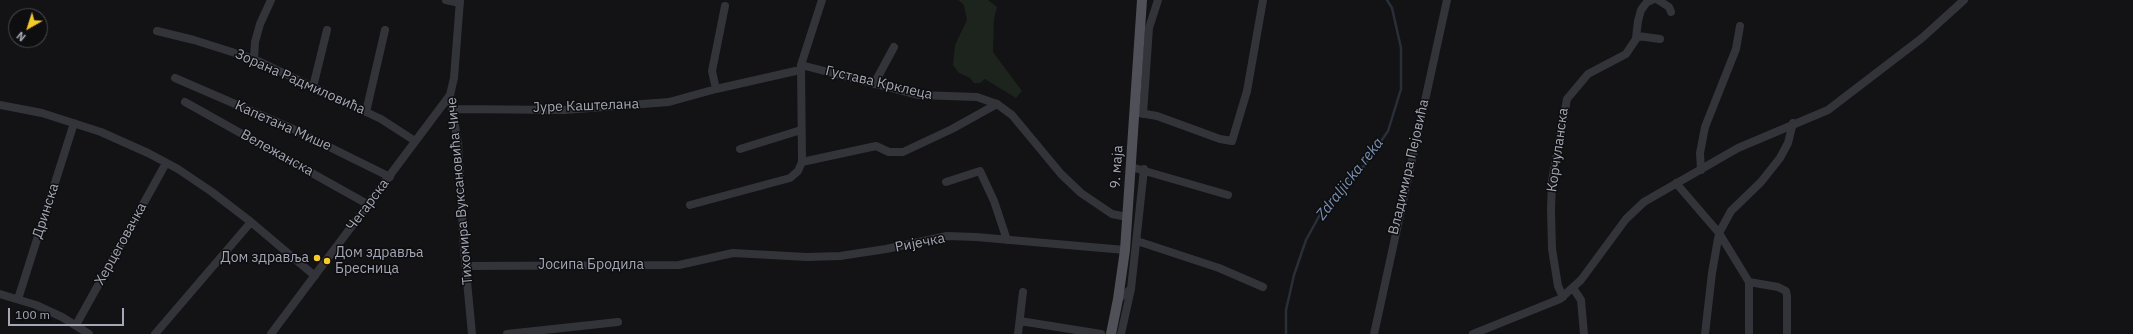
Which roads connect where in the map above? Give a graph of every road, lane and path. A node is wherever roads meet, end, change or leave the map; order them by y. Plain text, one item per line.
1 (271, 0) edge
2 (446, 0) edge
3 (822, 0) edge
4 (1142, 0) edge
5 (1158, 0) edge
6 (1263, 0) edge
7 (1447, 0) edge
8 (1652, 0) edge
9 (1658, 0) edge
10 (1964, 0) edge
11 (460, 2) edge
12 (725, 6) dead end
13 (1670, 12) dead end
14 (1740, 26) dead end
15 (327, 30) dead end
16 (385, 30) dead end
17 (157, 31) dead end
18 (1636, 38) junction
19 (1660, 39) dead end
20 (894, 47) dead end
21 (254, 59) junction
22 (800, 67) junction
23 (175, 78) dead end
24 (874, 84) junction
25 (313, 87) junction
26 (716, 89) junction
27 (450, 95) junction
28 (185, 102) dead end
29 (997, 104) junction
30 (0, 105) edge
31 (453, 109) junction
32 (366, 112) junction
33 (1139, 113) junction
34 (1793, 123) junction
35 (74, 124) junction
36 (801, 130) junction
37 (415, 142) junction
38 (740, 149) dead end
39 (802, 162) junction
40 (166, 163) junction
41 (1131, 167) junction
42 (1144, 169) junction
43 (1701, 170) junction
44 (390, 177) junction
45 (946, 182) dead end
46 (1676, 183) junction
47 (1228, 195) dead end
48 (369, 205) junction
49 (690, 205) dead end
50 (1127, 217) junction
51 (252, 222) junction
52 (1719, 234) junction
53 (1007, 240) junction
54 (1137, 241) junction
55 (1125, 250) junction
56 (716, 258) joint
57 (466, 266) junction
58 (315, 276) junction
59 (1749, 282) junction
60 (1263, 287) dead end
61 (1573, 288) junction
62 (1131, 289) junction
63 (1023, 292) dead end
64 (0, 294) edge
65 (1563, 297) junction
66 (18, 299) junction
67 (1118, 300) junction
68 (1020, 321) junction
69 (618, 322) dead end
70 (76, 325) junction
71 (89, 334) edge
72 (155, 334) edge
73 (270, 334) edge
74 (472, 334) edge
75 (507, 334) edge
76 (1018, 334) edge
77 (1101, 334) edge
78 (1111, 334) edge
79 (1121, 334) edge
80 (1374, 334) edge
81 (1473, 334) edge
82 (1584, 334) edge
83 (1705, 334) edge
84 (1749, 334) edge
85 (1787, 334) edge

1 - 21 street
2 - 11 street
3 - 22 street
4 - 33 main road, 9. маја
5 - 33 street
6 - 33 street
7 - 80 street, Владимира Пејовића
8 - 18 street
9 - 13 street
10 - 34 street
11 - 27 street, Тихомира Вуксановића Чиче
12 - 26 street
14 - 43 street
15 - 25 street
16 - 32 street
17 - 21 street, Зорана Радмиловића
18 - 19 street
18 - 65 street, Корчуланска
20 - 24 street
21 - 25 street, Зорана Радмиловића
22 - 24 street, Густава Крклеца
22 - 26 street, Јуре Каштелана
22 - 36 street
23 - 44 street, Капетана Мише
24 - 29 street, Густава Крклеца
25 - 32 street, Зорана Радмиловића
26 - 31 street, Јуре Каштелана
27 - 31 street, Тихомира Вуксановића Чиче
27 - 37 street, Чегарска
28 - 48 street, Вележанска
29 - 39 street
29 - 50 street, Густава Крклеца
30 - 35 street
31 - 57 street, Тихомира Вуксановића Чиче
32 - 37 street, Зорана Радмиловића
33 - 41 main road, 9. маја
34 - 43 street
34 - 52 street
35 - 40 street
35 - 66 street, Дринска
36 - 38 street
36 - 39 street
37 - 44 street, Чегарска
39 - 49 street
40 - 51 street
40 - 70 street, Херцеговачка
41 - 42 street
41 - 50 main road, 9. маја
42 - 47 street
42 - 54 street
43 - 46 street
44 - 48 street, Чегарска
45 - 53 street
46 - 52 street
46 - 61 street
48 - 58 street, Чегарска
50 - 55 main road, 9. маја
51 - 58 street
51 - 72 street
52 - 59 street
52 - 83 street
53 - 55 street, Ријечка
53 - 56 street, Ријечка
54 - 60 street
54 - 62 street
55 - 67 main road, 9. маја
56 - 57 street, Јосипа Бродила
57 - 74 street, Тихомира Вуксановића Чиче
58 - 73 street, Чегарска
59 - 84 street
59 - 85 street
61 - 65 street
61 - 82 street
62 - 67 street
62 - 79 street
63 - 68 street
64 - 66 street
65 - 81 street
66 - 70 street
67 - 78 main road, 9. маја
68 - 76 street
68 - 77 street
69 - 75 street
70 - 71 street

